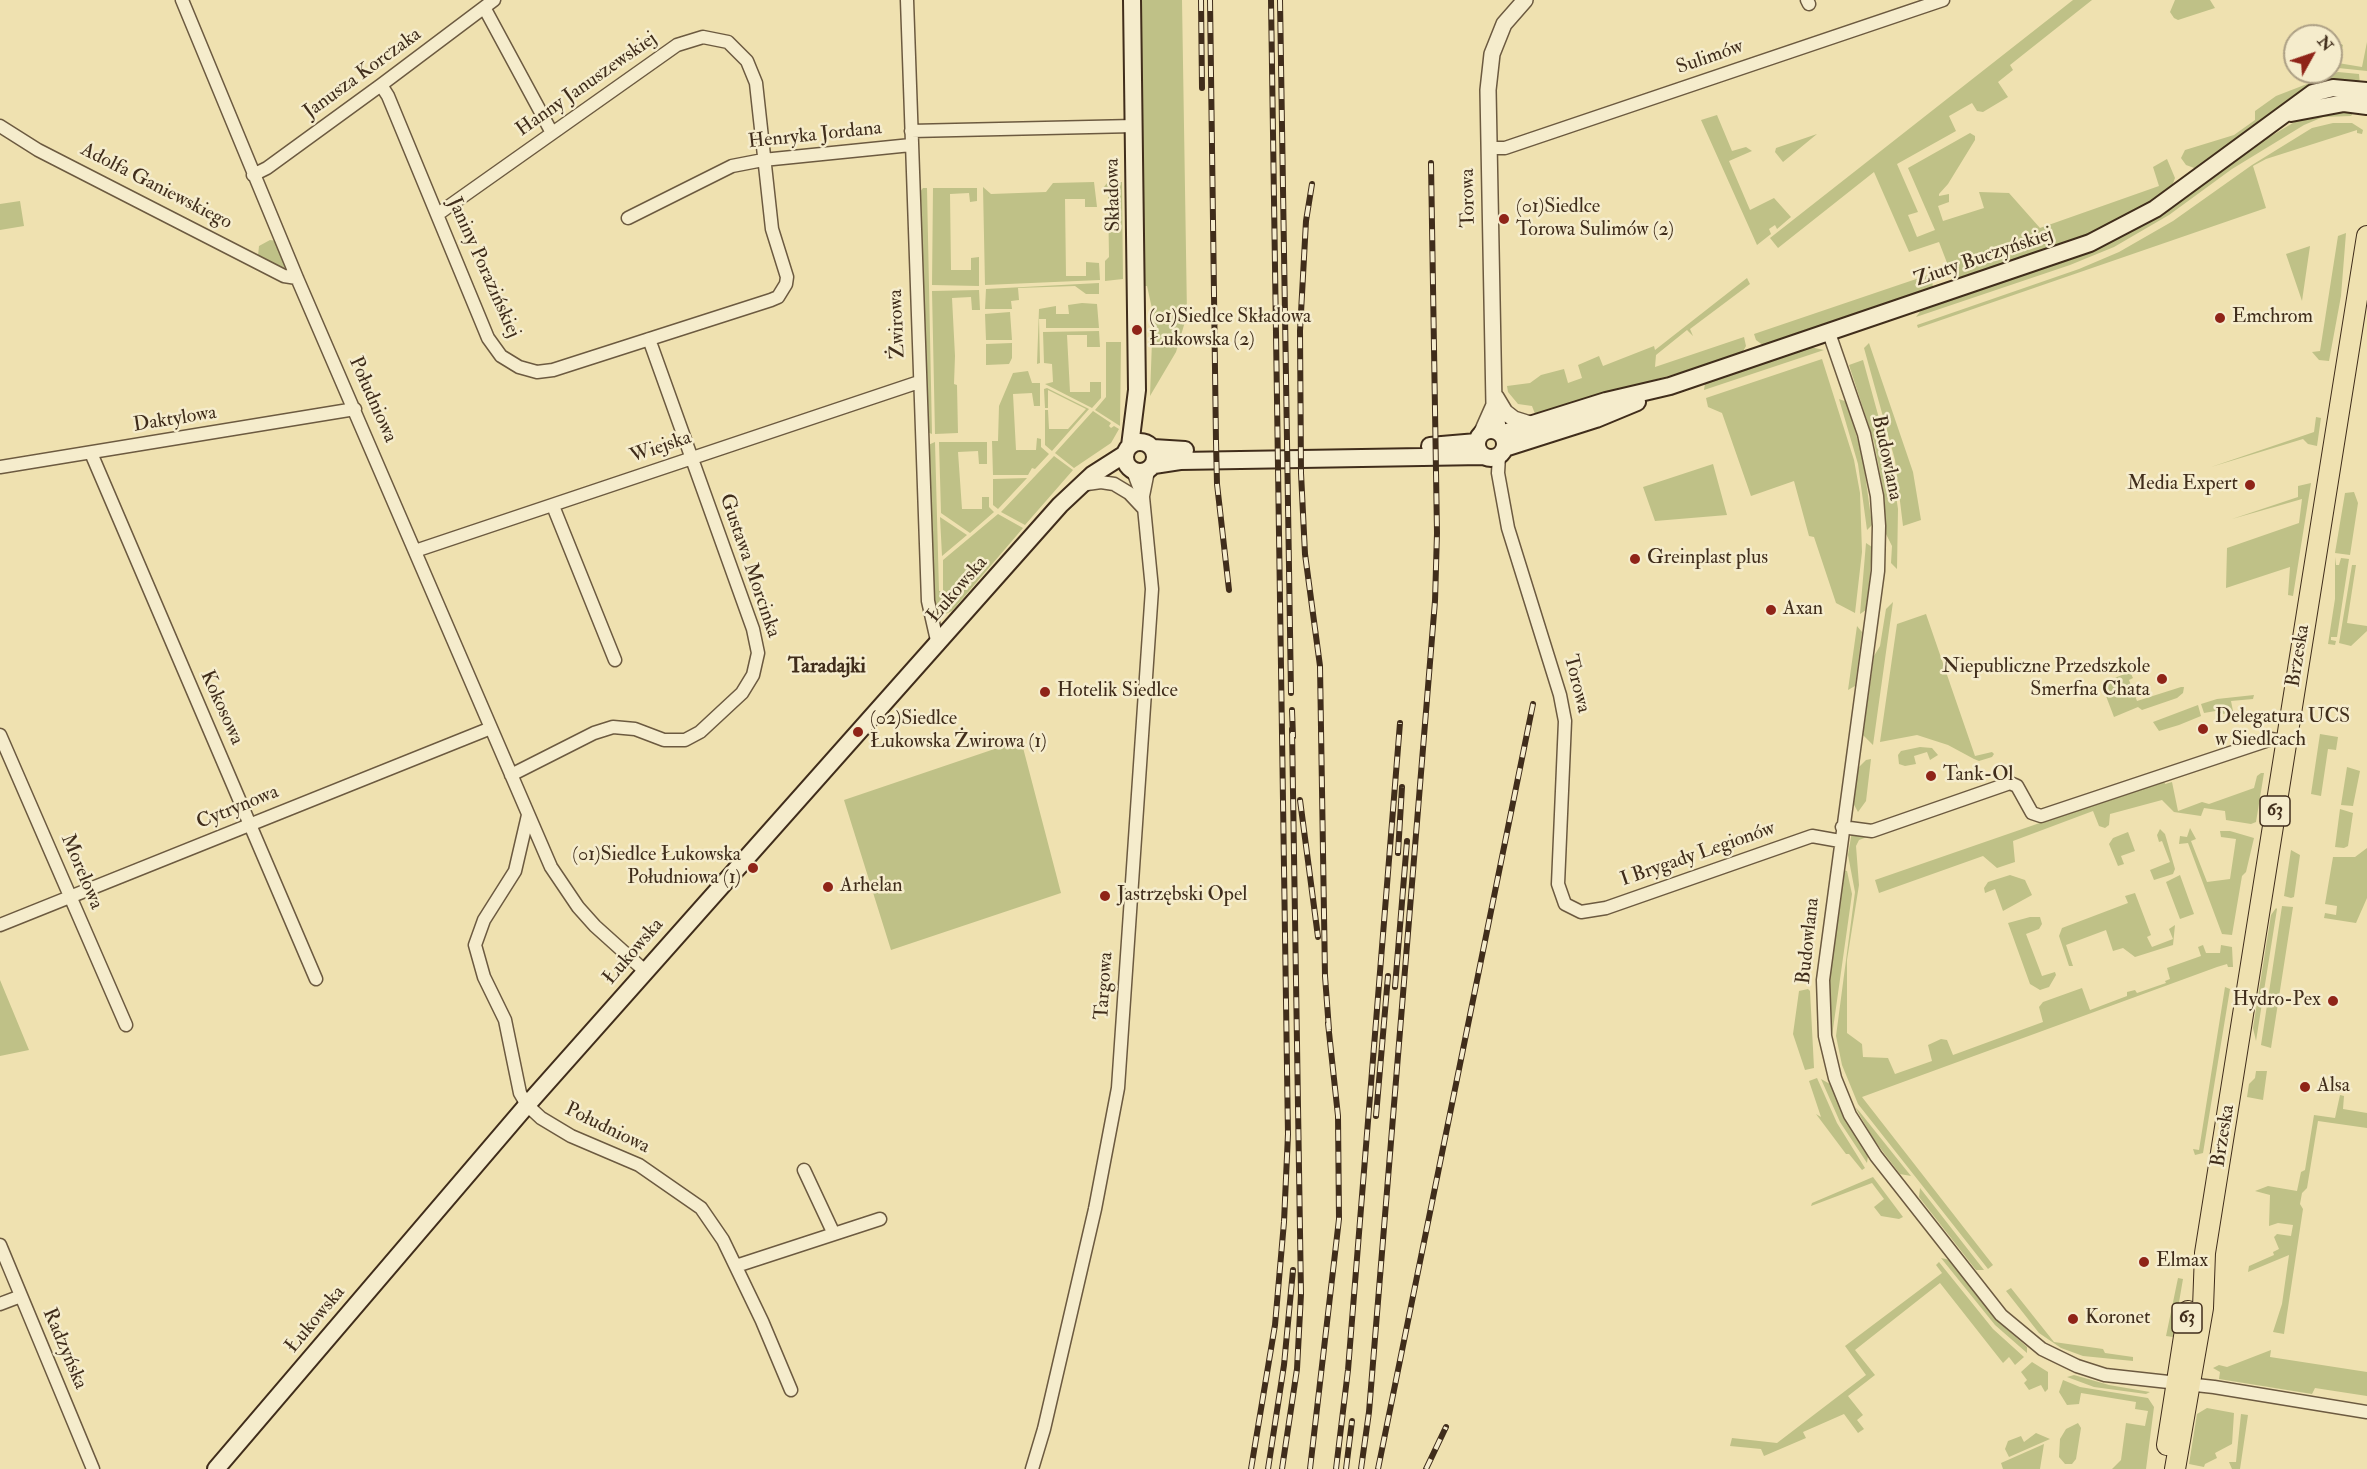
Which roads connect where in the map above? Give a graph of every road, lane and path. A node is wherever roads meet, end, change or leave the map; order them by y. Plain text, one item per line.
1 (182, 0) edge
2 (907, 0) edge
3 (1132, 0) edge
4 (1525, 0) edge
5 (1943, 0) edge
6 (489, 4) edge
7 (381, 85) junction
8 (2367, 91) edge
9 (2367, 106) edge
10 (2284, 114) junction
11 (0, 126) edge
12 (1134, 126) junction
13 (911, 131) junction
14 (552, 133) junction
15 (911, 145) junction
16 (1489, 148) junction
17 (763, 160) junction
18 (253, 175) junction
19 (438, 214) junction
20 (628, 218) dead end
21 (2367, 237) edge
22 (297, 278) junction
23 (783, 291) joint
24 (1829, 333) junction
25 (649, 339) junction
26 (919, 382) junction
27 (1670, 386) junction
28 (1494, 398) junction
29 (355, 409) junction
30 (1530, 424) junction
31 (1492, 445) junction
32 (91, 453) junction
33 (1139, 458) junction
34 (691, 459) junction
35 (0, 467) edge
36 (1080, 485) junction
37 (1144, 503) junction
38 (553, 506) junction
39 (415, 551) junction
40 (938, 645) junction
41 (615, 660) dead end
42 (491, 728) junction
43 (0, 735) edge
44 (2286, 742) junction
45 (511, 775) junction
46 (528, 814) junction
47 (251, 824) junction
48 (1842, 827) junction
49 (1840, 842) junction
50 (70, 896) junction
51 (1570, 908) joint
52 (0, 925) edge
53 (645, 971) junction
54 (316, 979) dead end
55 (126, 1025) dead end
56 (528, 1105) junction
57 (804, 1170) dead end
58 (880, 1219) dead end
59 (833, 1232) junction
60 (0, 1245) edge
61 (736, 1266) junction
62 (21, 1296) junction
63 (0, 1304) edge
64 (2183, 1384) junction
65 (791, 1390) dead end
66 (2367, 1412) edge
67 (93, 1469) edge
68 (216, 1469) edge
69 (1032, 1469) edge
70 (2165, 1469) edge
71 (2175, 1469) edge

1 - 18 street, Południowa
2 - 13 street, Żwirowa
3 - 12 main road, Składowa
4 - 16 street, Torowa
5 - 16 street, Sulimów
6 - 7 street, Janusza Korczaka
6 - 14 street
7 - 18 street, Janusza Korczaka
7 - 19 street, Janiny Porazińskiej
8 - 10 main road, Ziuty Buczyńskiej
9 - 10 main road, Ziuty Buczyńskiej
10 - 24 main road, Ziuty Buczyńskiej
11 - 22 street, Adolfa Ganiewskiego
12 - 13 street
12 - 33 main road, Składowa
13 - 15 street, Żwirowa
14 - 17 street, Hanny Januszewskiej
14 - 19 street, Hanny Januszewskiej
15 - 17 street, Henryka Jordana
15 - 26 street, Żwirowa
16 - 28 street, Torowa
17 - 20 street, Henryka Jordana
17 - 23 street, Hanny Januszewskiej
18 - 22 street, Południowa
19 - 25 street, Janiny Porazińskiej
21 - 44 main road, Brzeska / 63
22 - 29 street, Południowa
23 - 25 street, Janiny Porazińskiej
24 - 27 main road, Ziuty Buczyńskiej
24 - 48 street, Budowlana
25 - 34 street, Gustawa Morcinka
26 - 34 street, Wiejska
26 - 40 street, Żwirowa
27 - 30 main road, Ziuty Buczyńskiej
27 - 31 main road, Ziuty Buczyńskiej
28 - 30 street
28 - 31 street, Torowa
29 - 32 street, Daktylowa
29 - 39 street, Południowa
30 - 31 main road, Ziuty Buczyńskiej
31 - 33 main road, Łukowska
31 - 51 street, Torowa
32 - 35 street, Daktylowa
32 - 47 street, Kokosowa
33 - 36 main road, Łukowska
33 - 37 street, Targowa
34 - 38 street, Wiejska
34 - 45 street, Gustawa Morcinka
36 - 37 street
36 - 40 main road, Łukowska
37 - 69 street, Targowa
38 - 39 street, Wiejska
38 - 41 street
39 - 42 street, Południowa
40 - 53 main road, Łukowska
42 - 45 street, Południowa
42 - 47 street, Cytrynowa
43 - 50 street, Morelowa
44 - 48 street
44 - 64 main road, Brzeska / 63
45 - 46 street, Południowa
46 - 53 street, Południowa
46 - 56 street, Południowa
47 - 50 street, Cytrynowa
47 - 54 street, Kokosowa
48 - 49 street, Budowlana
49 - 51 street, I Brygady Legionów
49 - 64 street, Budowlana
50 - 52 street, Cytrynowa
50 - 55 street, Morelowa
53 - 56 main road, Łukowska
56 - 61 street, Południowa
56 - 68 main road, Łukowska
57 - 59 street
58 - 59 street
59 - 61 street
60 - 62 street, Radzyńska
61 - 65 street, Południowa
62 - 63 street
62 - 67 street, Radzyńska
64 - 66 street, Budowlana
64 - 70 main road, Brzeska / 63
64 - 71 main road, Brzeska / 63

